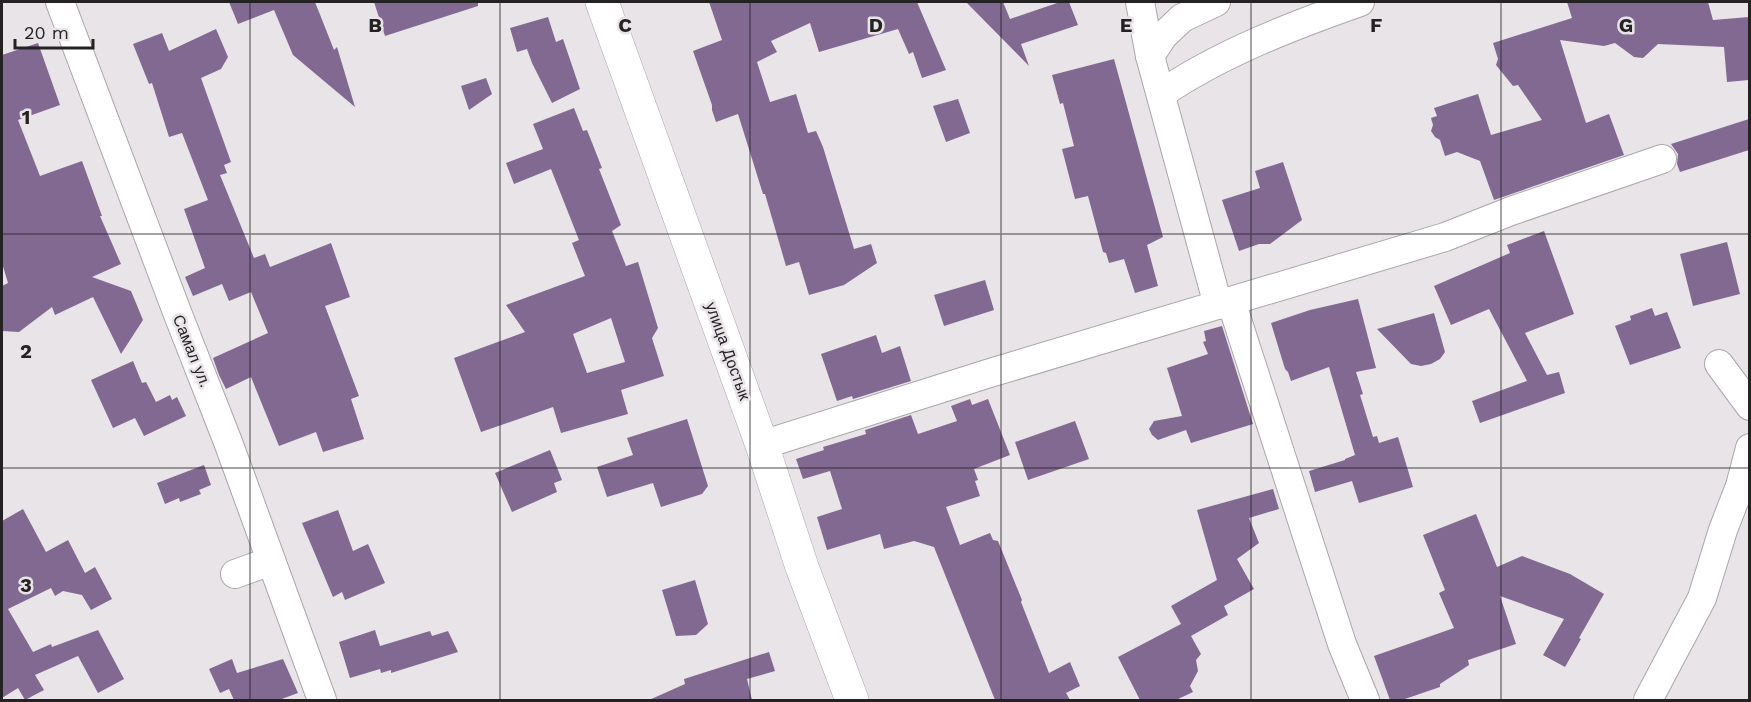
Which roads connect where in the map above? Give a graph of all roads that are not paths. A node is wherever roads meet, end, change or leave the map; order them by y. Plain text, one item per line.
1 (60, 2) edge
2 (603, 2) edge
3 (1140, 2) edge
4 (1216, 2) edge
5 (1360, 2) edge
6 (1150, 56) junction
7 (1161, 94) junction
8 (1662, 159) dead end
9 (1224, 303) junction
10 (1719, 364) dead end
11 (1749, 406) edge
12 (762, 445) junction
13 (1749, 448) edge
14 (271, 561) junction
15 (235, 574) dead end
16 (322, 700) edge
17 (852, 700) edge
18 (1365, 700) edge
19 (1648, 700) edge

1 - 14 street, Самал ул.
2 - 12 main road, улица Достык
3 - 6 street
4 - 6 street
5 - 7 street
6 - 7 street
7 - 9 street
8 - 9 street
9 - 12 street
9 - 18 street
10 - 11 street
12 - 17 main road, улица Достык
13 - 19 street
14 - 15 street
14 - 16 street, Самал ул.

